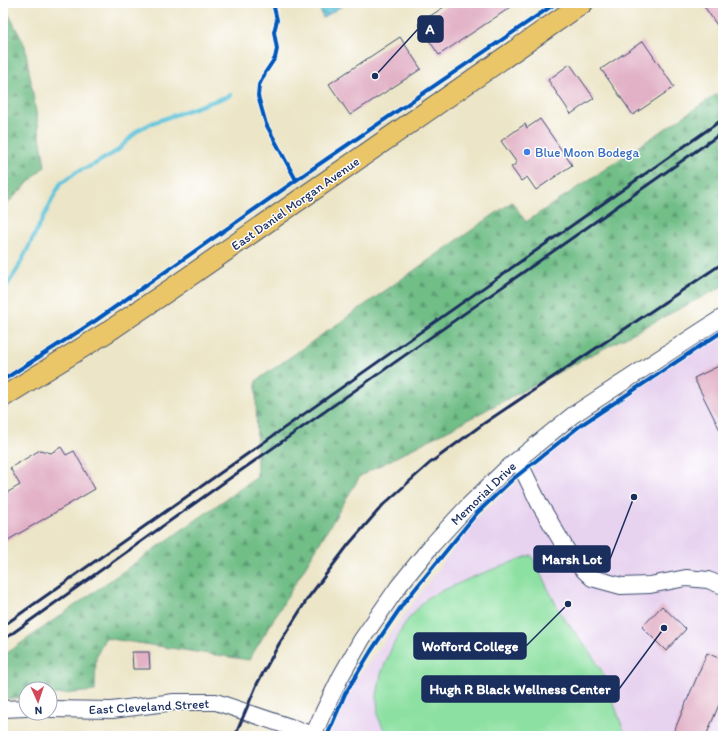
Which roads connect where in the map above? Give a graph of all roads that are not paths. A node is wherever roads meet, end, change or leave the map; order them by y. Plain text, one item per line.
1 (583, 3) edge
2 (723, 317) edge
3 (3, 397) edge
4 (518, 460) junction
5 (723, 586) edge
6 (18, 708) edge
7 (3, 709) edge
8 (58, 709) edge
9 (315, 736) edge

1 - 3 main road, East Daniel Morgan Avenue
2 - 4 street, Memorial Drive
4 - 5 street
4 - 9 street, Memorial Drive
6 - 7 street
8 - 9 street, East Cleveland Street

